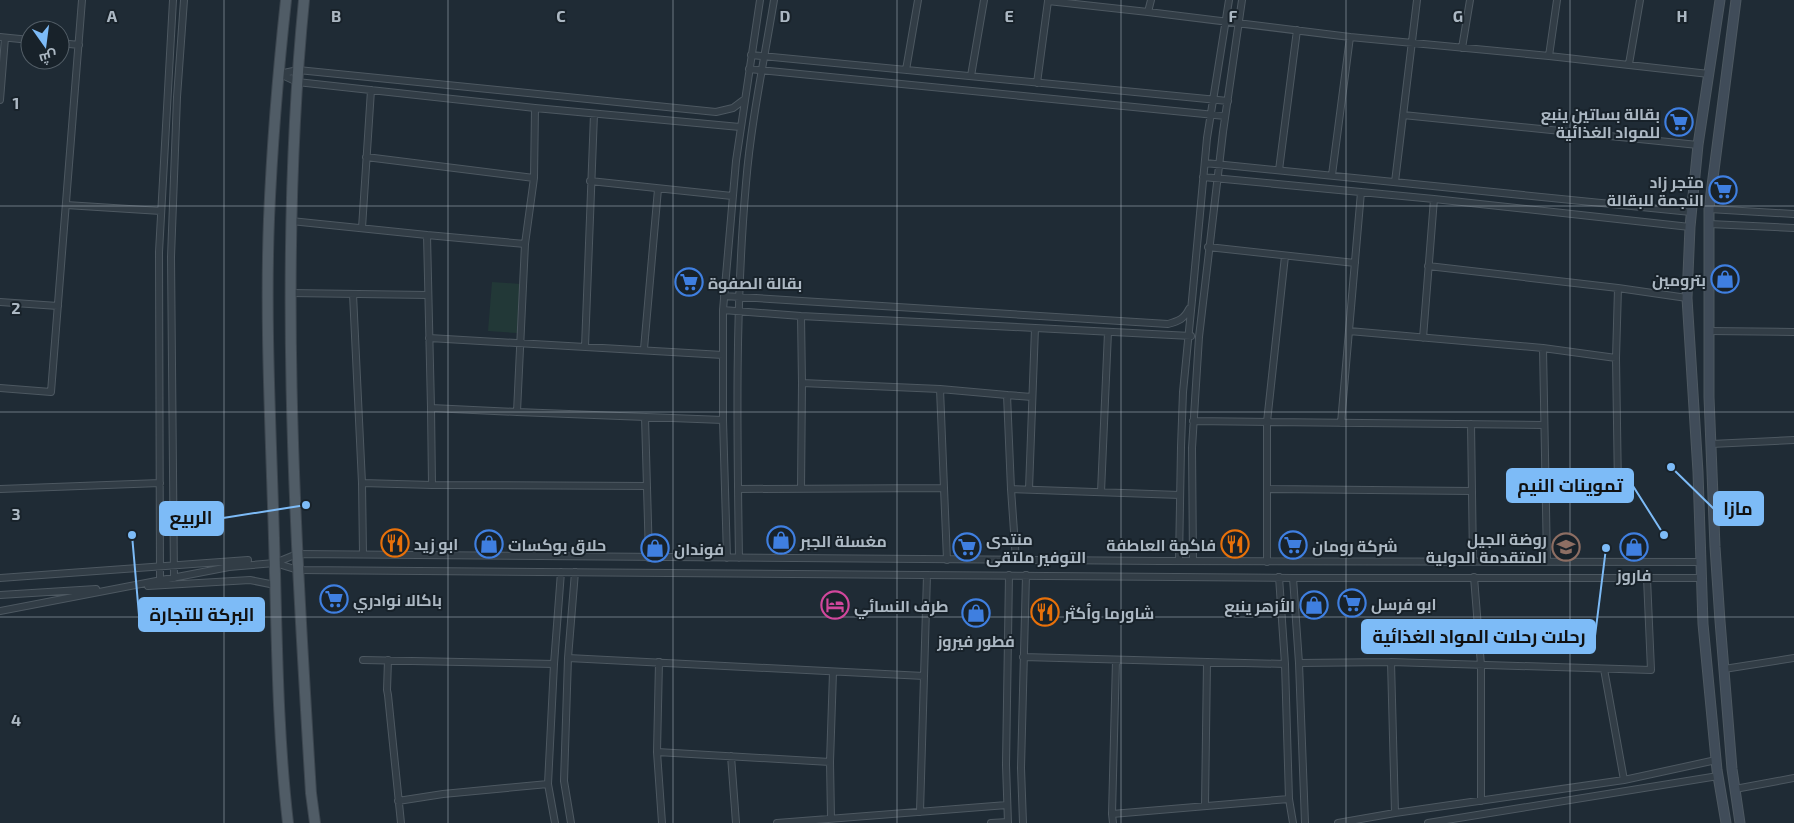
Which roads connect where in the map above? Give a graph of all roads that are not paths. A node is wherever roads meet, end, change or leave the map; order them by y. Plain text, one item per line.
1 (82, 0) edge
2 (173, 0) edge
3 (184, 0) edge
4 (286, 0) edge
5 (304, 0) edge
6 (760, 0) edge
7 (774, 0) edge
8 (918, 0) edge
9 (984, 0) edge
10 (1048, 0) edge
11 (1151, 0) edge
12 (1229, 0) edge
13 (1242, 0) edge
14 (1417, 0) edge
15 (1470, 0) edge
16 (1557, 0) edge
17 (1640, 0) edge
18 (1720, 0) edge
19 (1736, 0) edge
20 (1148, 12) junction
21 (1225, 22) junction
22 (1238, 23) junction
23 (1297, 30) junction
24 (1350, 37) junction
25 (2, 38) edge
26 (20, 39) edge
27 (1412, 43) junction
28 (70, 44) edge
29 (78, 45) junction
30 (1462, 48) junction
31 (752, 55) junction
32 (1549, 56) junction
33 (764, 57) junction
34 (1629, 64) junction
35 (749, 69) junction
36 (298, 70) junction
37 (762, 70) junction
38 (906, 70) junction
39 (279, 74) junction
40 (1709, 74) junction
41 (971, 76) junction
42 (297, 82) junction
43 (1037, 83) junction
44 (371, 90) junction
45 (744, 99) junction
46 (0, 100) edge
47 (1213, 100) junction
48 (1228, 101) junction
49 (534, 108) junction
50 (594, 114) junction
51 (1210, 114) junction
52 (1404, 115) junction
53 (1225, 116) junction
54 (740, 127) junction
55 (1698, 145) junction
56 (366, 157) junction
57 (1205, 162) junction
58 (1219, 164) junction
59 (1278, 170) junction
60 (1332, 175) junction
61 (1203, 177) junction
62 (534, 178) junction
63 (1217, 178) junction
64 (590, 181) junction
65 (1395, 182) junction
66 (658, 189) junction
67 (1361, 192) junction
68 (732, 196) junction
69 (1434, 199) junction
70 (66, 205) junction
71 (1710, 209) junction
72 (161, 211) junction
73 (1691, 212) junction
74 (1794, 214) edge
75 (291, 221) junction
76 (1709, 224) junction
77 (1690, 227) junction
78 (362, 228) junction
79 (1794, 228) edge
80 (427, 235) junction
81 (525, 244) junction
82 (1208, 247) junction
83 (1285, 256) junction
84 (1355, 263) junction
85 (1428, 266) junction
86 (1618, 288) junction
87 (290, 293) junction
88 (353, 294) junction
89 (428, 295) junction
90 (724, 296) junction
91 (738, 297) junction
92 (1687, 298) junction
93 (0, 302) edge
94 (58, 306) junction
95 (1191, 306) junction
96 (723, 310) junction
97 (738, 311) junction
98 (801, 316) junction
99 (1035, 328) junction
100 (1349, 331) junction
101 (1108, 332) junction
102 (1709, 332) junction
103 (1794, 332) edge
104 (1188, 336) junction
105 (1199, 337) junction
106 (429, 338) junction
107 (1423, 338) junction
108 (521, 342) junction
109 (585, 347) junction
110 (1543, 348) junction
111 (644, 349) junction
112 (723, 354) junction
113 (1616, 358) junction
114 (802, 383) junction
115 (0, 388) edge
116 (940, 389) junction
117 (1007, 395) junction
118 (1032, 397) junction
119 (430, 408) junction
120 (517, 412) junction
121 (645, 417) junction
122 (724, 420) junction
123 (1193, 421) junction
124 (1267, 422) junction
125 (1341, 423) junction
126 (1471, 424) junction
127 (1544, 425) junction
128 (1794, 440) edge
129 (1711, 444) junction
130 (160, 483) junction
131 (362, 483) junction
132 (432, 485) junction
133 (647, 486) junction
134 (944, 488) junction
135 (1267, 488) junction
136 (0, 489) edge
137 (738, 489) junction
138 (801, 489) junction
139 (1010, 489) junction
140 (1029, 489) junction
141 (1472, 490) junction
142 (1545, 491) junction
143 (1101, 492) junction
144 (1180, 494) junction
145 (297, 554) junction
146 (363, 554) junction
147 (649, 558) junction
148 (727, 558) junction
149 (739, 558) junction
150 (248, 560) dead end
151 (947, 560) junction
152 (1016, 560) junction
153 (1178, 561) junction
154 (1193, 561) junction
155 (1267, 562) junction
156 (1473, 562) junction
157 (1547, 562) junction
158 (1701, 562) junction
159 (274, 563) junction
160 (174, 565) junction
161 (160, 566) junction
162 (298, 570) junction
163 (561, 572) junction
164 (575, 572) junction
165 (927, 574) junction
166 (1009, 575) junction
167 (1026, 575) junction
168 (1279, 577) junction
169 (1474, 577) junction
170 (0, 578) edge
171 (174, 578) junction
172 (1293, 578) junction
173 (1647, 578) junction
174 (1702, 578) junction
175 (160, 580) junction
176 (275, 585) junction
177 (123, 587) junction
178 (0, 595) edge
179 (0, 611) edge
180 (1024, 657) junction
181 (568, 658) junction
182 (1794, 658) edge
183 (363, 660) dead end
184 (388, 660) junction
185 (1116, 660) junction
186 (659, 662) junction
187 (1207, 662) junction
188 (1391, 662) junction
189 (1298, 663) junction
190 (554, 664) junction
191 (1284, 664) junction
192 (1481, 665) junction
193 (1604, 669) junction
194 (1724, 669) junction
195 (833, 672) junction
196 (924, 676) junction
197 (657, 752) junction
198 (731, 756) junction
199 (1716, 760) junction
200 (830, 762) junction
201 (1718, 776) junction
202 (1794, 778) edge
203 (1624, 780) junction
204 (548, 784) junction
205 (1735, 789) junction
206 (1289, 800) junction
207 (398, 801) junction
208 (1481, 801) junction
209 (1007, 805) junction
210 (1205, 806) junction
211 (1452, 806) junction
212 (1440, 807) junction
213 (920, 812) junction
214 (1395, 813) junction
215 (1112, 814) junction
216 (831, 818) junction
217 (1454, 821) edge
218 (1008, 822) edge
219 (1442, 822) edge
220 (288, 823) edge
221 (315, 823) edge
222 (401, 823) edge
223 (555, 823) edge
224 (571, 823) edge
225 (662, 823) edge
226 (736, 823) edge
227 (777, 823) edge
228 (991, 823) edge
229 (1023, 823) edge
230 (1113, 823) edge
231 (1293, 823) edge
232 (1305, 823) edge
233 (1338, 823) edge
234 (1428, 823) edge
235 (1726, 823) edge
236 (1740, 823) edge

1 - 29 street
2 - 72 street
3 - 160 street
4 - 39 main road
5 - 36 main road
6 - 31 street
7 - 33 street
8 - 38 street
9 - 41 street
10 - 20 street
10 - 43 street
11 - 20 street
12 - 21 street
13 - 22 street
14 - 27 street
15 - 30 street
16 - 32 street
17 - 34 street
18 - 40 main road
19 - 71 main road
20 - 21 street
21 - 22 street
21 - 47 street
22 - 23 street
22 - 48 street
23 - 24 street
23 - 59 street
24 - 27 street
24 - 60 street
25 - 26 street
25 - 46 street
27 - 30 street
27 - 52 street
28 - 29 street
29 - 70 street
30 - 32 street
31 - 33 street
31 - 35 street
32 - 34 street
33 - 37 street
33 - 38 street
34 - 40 street
35 - 37 street
35 - 45 street
36 - 39 street
36 - 42 main road
36 - 45 street
37 - 51 street
37 - 91 street
38 - 41 street
39 - 42 street
39 - 159 main road
40 - 55 main road
41 - 43 street
42 - 44 street
42 - 75 main road
43 - 47 street
44 - 49 street
44 - 56 street
45 - 54 street
47 - 48 street
47 - 51 street
48 - 53 street
49 - 50 street
49 - 62 street
50 - 54 street
50 - 64 street
51 - 53 street
51 - 57 street
52 - 55 street
52 - 65 street
53 - 58 street
54 - 68 street
55 - 73 main road
56 - 62 street
56 - 78 street
57 - 58 street
57 - 61 street
58 - 59 street
58 - 63 street
59 - 60 street
60 - 65 street
61 - 63 street
61 - 95 street
62 - 81 street
63 - 67 street
63 - 82 street
64 - 66 street
64 - 109 street
65 - 73 street
66 - 68 street
66 - 111 street
67 - 69 street
67 - 84 street
68 - 90 street
69 - 77 street
69 - 85 street
70 - 72 street
70 - 94 street
71 - 74 street
71 - 76 main road
72 - 130 street
73 - 77 main road
75 - 78 street
75 - 87 main road
76 - 79 street
76 - 102 main road
77 - 92 main road
78 - 80 street
80 - 81 street
80 - 89 street
81 - 108 street
82 - 83 street
82 - 105 street
83 - 84 street
83 - 124 street
84 - 100 street
85 - 86 street
85 - 107 street
86 - 92 street
86 - 113 street
87 - 88 street
87 - 145 main road
88 - 89 street
88 - 131 street
89 - 106 street
90 - 91 street
90 - 96 street
91 - 95 street
91 - 97 street
92 - 158 main road
93 - 94 street
94 - 115 street
95 - 104 street
96 - 97 street
96 - 112 street
97 - 98 street
97 - 137 street
98 - 99 street
98 - 114 street
99 - 101 street
99 - 118 street
100 - 107 street
100 - 125 street
101 - 104 street
101 - 143 street
102 - 103 street
102 - 129 main road
104 - 105 street
104 - 144 street
105 - 123 street
106 - 108 street
106 - 119 street
107 - 110 street
108 - 109 street
108 - 120 street
109 - 111 street
110 - 113 street
110 - 127 street
111 - 112 street
112 - 122 street
113 - 142 street
114 - 116 street
114 - 138 street
116 - 117 street
116 - 134 street
117 - 118 street
117 - 139 street
118 - 140 street
119 - 120 street
119 - 132 street
120 - 121 street
121 - 122 street
121 - 133 street
122 - 148 street
123 - 124 street
123 - 154 street
124 - 125 street
124 - 135 street
125 - 126 street
126 - 127 street
126 - 141 street
127 - 142 street
128 - 129 street
129 - 194 main road
130 - 136 street
130 - 161 street
131 - 132 street
131 - 146 street
132 - 133 street
133 - 147 street
134 - 138 street
134 - 151 street
135 - 141 street
135 - 155 street
137 - 138 street
137 - 149 street
139 - 140 street
139 - 152 street
140 - 143 street
141 - 156 street
142 - 157 street
143 - 144 street
144 - 153 street
145 - 146 street
145 - 159 street
145 - 162 main road
146 - 147 street
147 - 148 street
148 - 149 street
149 - 151 street
150 - 160 street
151 - 152 street
152 - 153 street
153 - 154 street
154 - 155 street
155 - 156 street
156 - 157 street
157 - 158 street
158 - 174 main road
159 - 162 street
159 - 171 street
159 - 176 main road
160 - 161 street
160 - 171 street
161 - 170 street
161 - 175 street
162 - 163 street
162 - 221 main road
163 - 164 street
163 - 190 street
164 - 165 street
164 - 181 street
165 - 166 street
165 - 196 street
166 - 167 street
166 - 209 street
167 - 168 street
167 - 180 street
168 - 172 street
168 - 191 street
169 - 172 street
169 - 173 street
169 - 192 street
171 - 175 street
172 - 189 street
173 - 174 street
173 - 193 street
174 - 199 main road
175 - 177 street
176 - 177 street
176 - 220 main road
177 - 178 street
177 - 179 street
180 - 185 street
180 - 229 street
181 - 186 street
181 - 224 street
182 - 194 street
183 - 184 street
184 - 190 street
184 - 207 street
185 - 187 street
185 - 215 street
186 - 195 street
186 - 197 street
187 - 191 street
187 - 210 street
188 - 189 street
188 - 192 street
188 - 214 street
189 - 232 street
190 - 204 street
191 - 206 street
192 - 193 street
192 - 208 street
193 - 203 street
194 - 205 main road
195 - 196 street
195 - 200 street
196 - 213 street
197 - 198 street
197 - 225 street
198 - 200 street
198 - 226 street
199 - 201 main road
199 - 203 street
200 - 216 street
201 - 217 street
201 - 235 main road
202 - 205 street
203 - 208 street
204 - 207 street
204 - 223 street
205 - 236 main road
206 - 210 street
206 - 231 street
207 - 222 street
208 - 211 street
209 - 213 street
209 - 218 street
210 - 215 street
211 - 212 street
211 - 217 street
212 - 214 street
212 - 219 street
213 - 216 street
214 - 233 street
215 - 230 street
216 - 227 street
217 - 219 street
218 - 228 street
219 - 234 street

